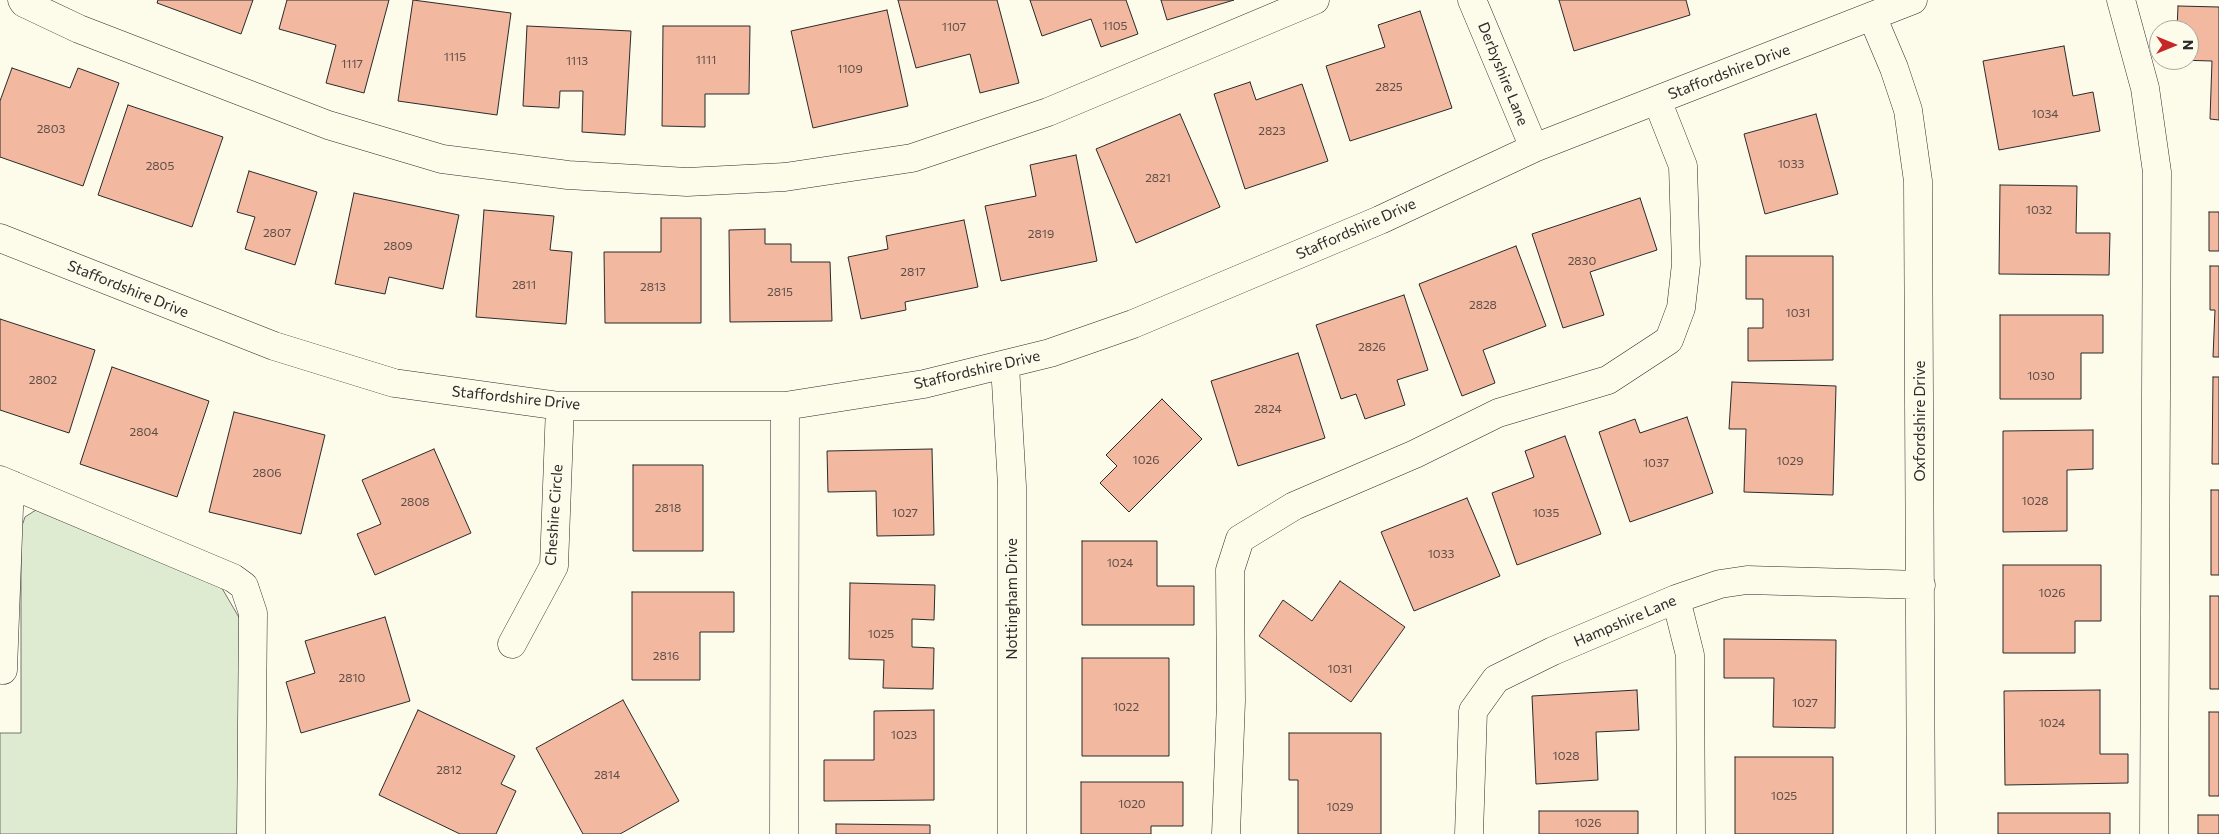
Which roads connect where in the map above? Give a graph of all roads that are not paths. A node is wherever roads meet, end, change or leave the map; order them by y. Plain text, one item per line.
1 (22, 0) edge
2 (1315, 0) edge
3 (1472, 0) edge
4 (1913, 0) edge
5 (2122, 0) edge
6 (1872, 16) junction
7 (1657, 100) junction
8 (1534, 148) junction
9 (0, 238) edge
10 (1005, 365) junction
11 (560, 406) junction
12 (785, 406) junction
13 (6, 483) edge
14 (1921, 585) junction
15 (1676, 599) junction
16 (512, 644) dead end
17 (3, 670) dead end
18 (251, 834) edge
19 (784, 834) edge
20 (1012, 834) edge
21 (1226, 834) edge
22 (1469, 834) edge
23 (1691, 834) edge
24 (1921, 834) edge
25 (2154, 834) edge

1 - 2 street
3 - 8 street, Derbyshire Lane
4 - 6 street, Staffordshire Drive
5 - 25 street
6 - 7 street, Staffordshire Drive
6 - 14 street, Oxfordshire Drive
7 - 8 street, Staffordshire Drive
7 - 21 street
8 - 10 street, Staffordshire Drive
9 - 11 street, Staffordshire Drive
10 - 12 street, Staffordshire Drive
10 - 20 street, Nottingham Drive
11 - 12 street, Staffordshire Drive
11 - 16 street, Cheshire Circle
12 - 19 street
13 - 17 street
13 - 18 street
14 - 15 street, Hampshire Lane
14 - 24 street, Oxfordshire Drive
15 - 22 street, Hampshire Lane
15 - 23 street

